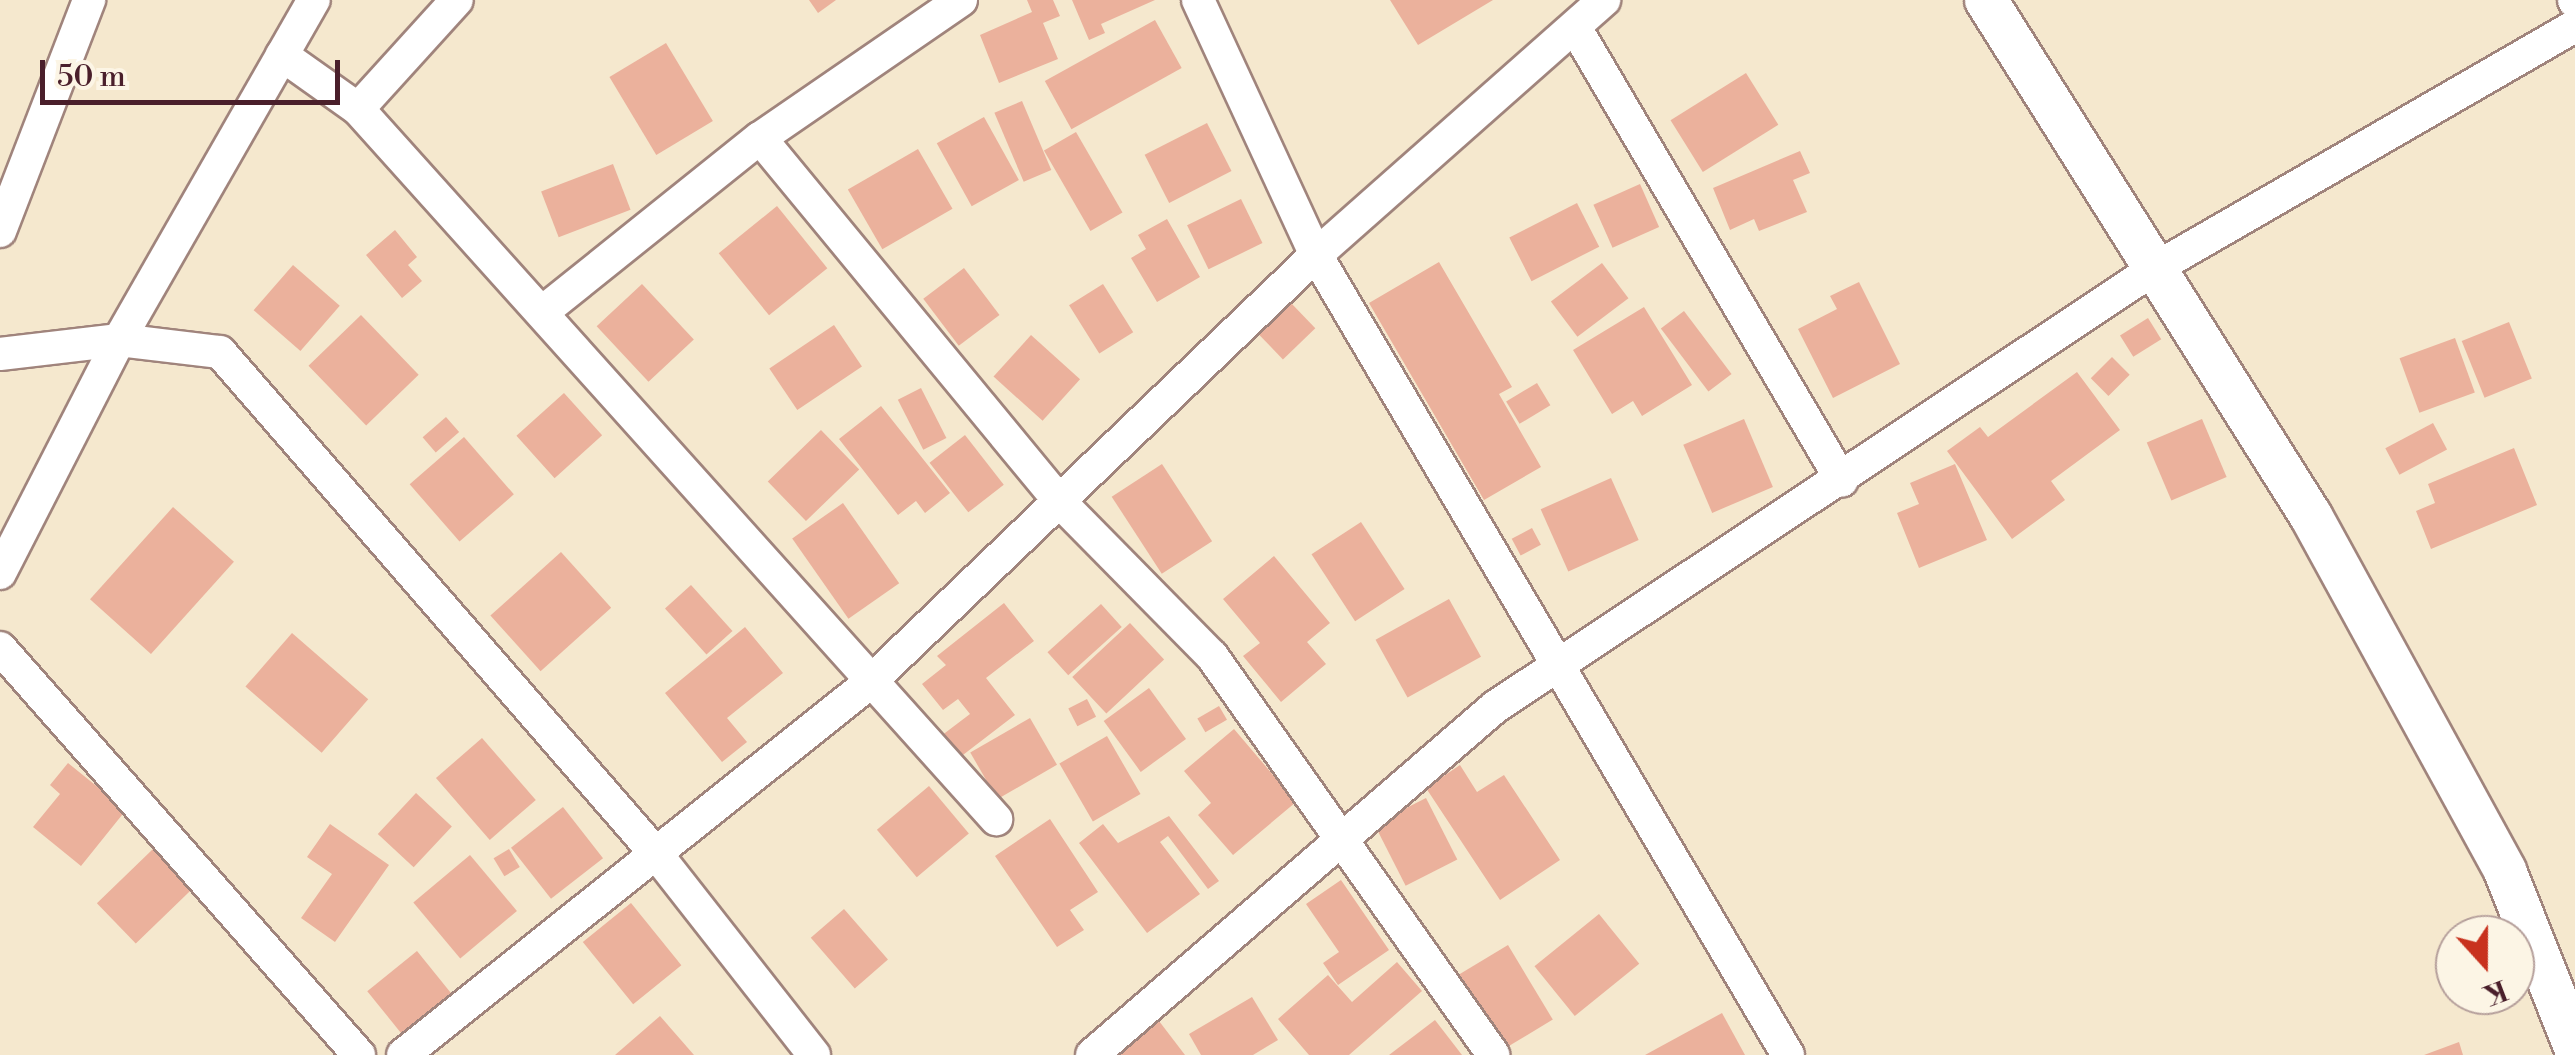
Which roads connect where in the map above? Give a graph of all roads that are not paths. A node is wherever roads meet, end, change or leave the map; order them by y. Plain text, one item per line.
1 (89, 0) edge
2 (314, 0) edge
3 (457, 0) edge
4 (961, 0) edge
5 (1198, 0) edge
6 (1604, 0) edge
7 (1986, 0) edge
8 (2575, 26) edge
9 (1576, 30) junction
10 (282, 55) junction
11 (358, 110) junction
12 (760, 138) junction
13 (0, 231) edge
14 (1316, 255) junction
15 (2154, 269) junction
16 (545, 310) junction
17 (118, 340) junction
18 (0, 354) edge
19 (1842, 480) junction
20 (1059, 501) junction
21 (0, 573) edge
22 (0, 648) edge
23 (1553, 669) junction
24 (868, 684) junction
25 (996, 819) dead end
26 (1340, 832) junction
27 (658, 856) junction
28 (2575, 1048) edge
29 (359, 1055) edge
30 (402, 1055) edge
31 (814, 1055) edge
32 (1092, 1055) edge
33 (1494, 1055) edge
34 (1788, 1055) edge

1 - 13 street
2 - 10 street
3 - 11 street
4 - 12 street
5 - 14 street
6 - 9 street
7 - 15 street
8 - 15 street
9 - 14 street
9 - 19 street
10 - 11 street
10 - 17 street
11 - 16 street
12 - 16 street
12 - 20 street
14 - 20 street
14 - 23 street
15 - 19 street
15 - 28 street
16 - 24 street
17 - 18 street
17 - 21 street
17 - 27 street
19 - 23 street
20 - 24 street
20 - 26 street
22 - 29 street
23 - 26 street
23 - 34 street
24 - 25 street
24 - 27 street
26 - 32 street
26 - 33 street
27 - 30 street
27 - 31 street

